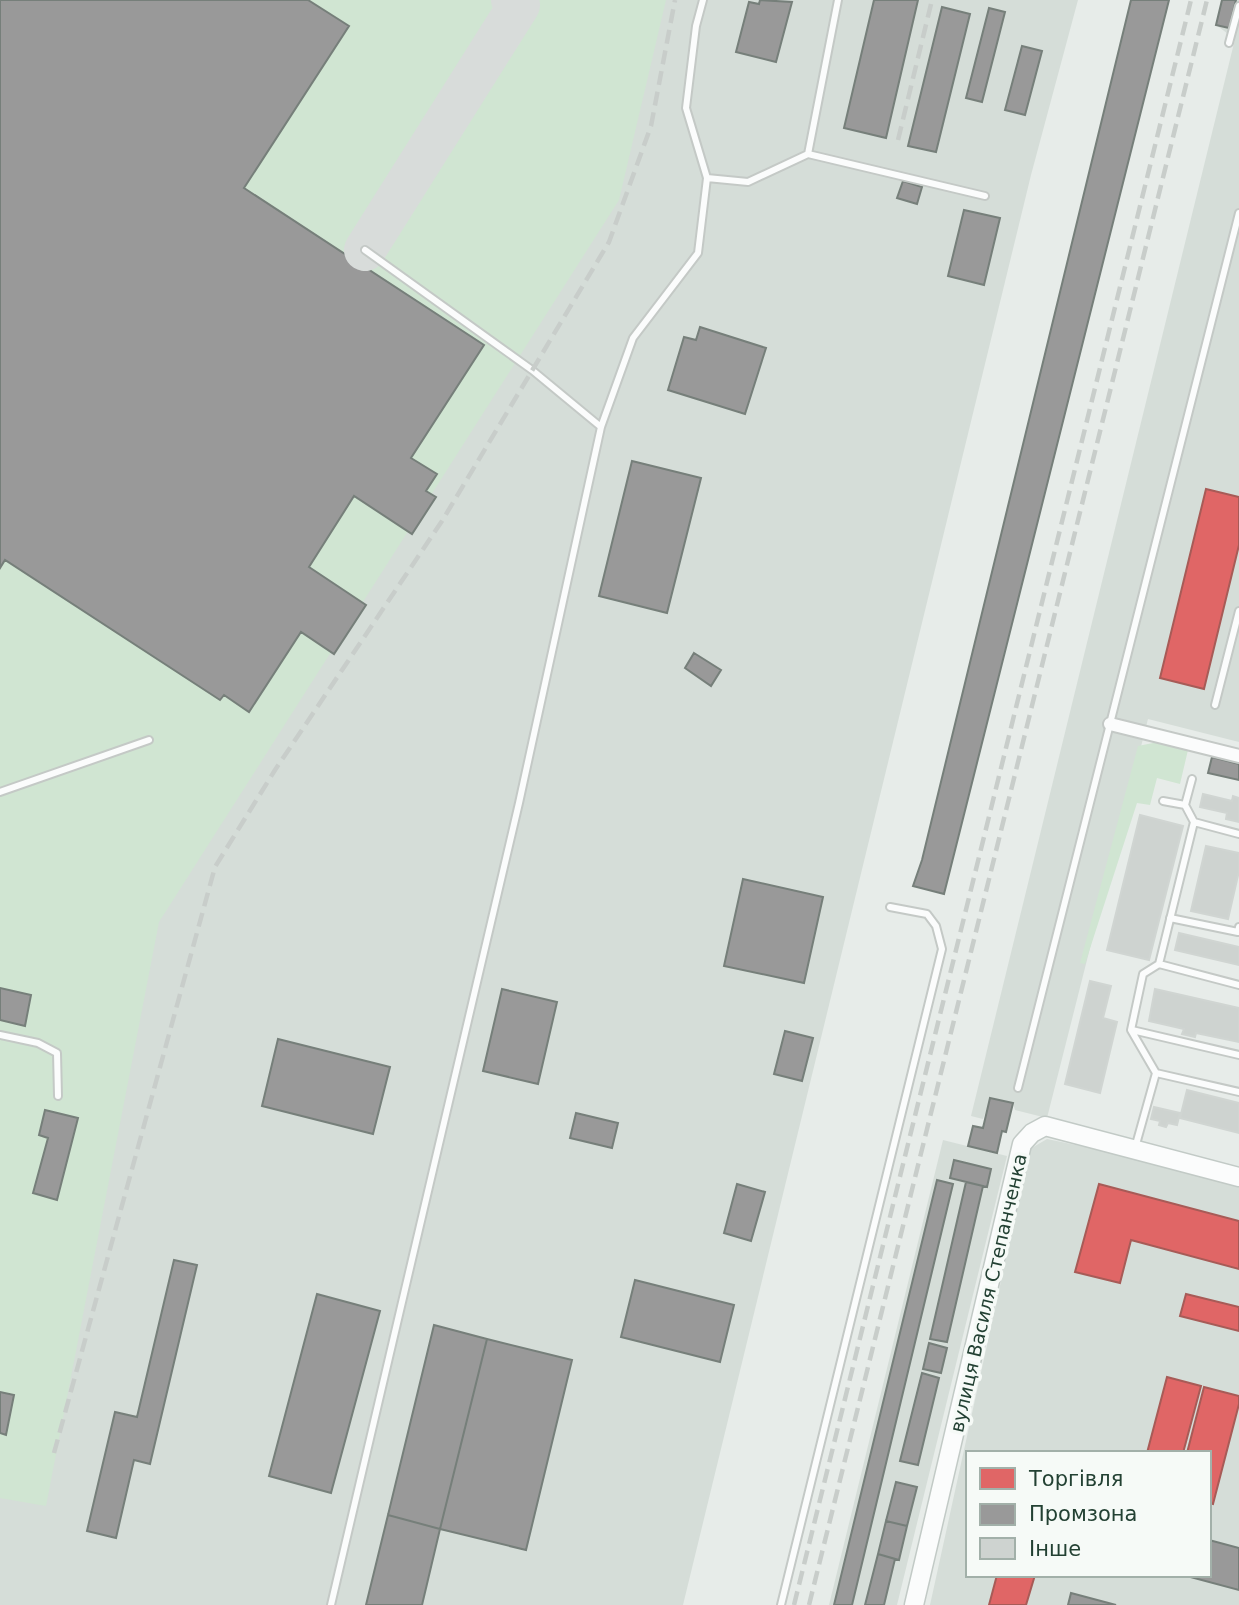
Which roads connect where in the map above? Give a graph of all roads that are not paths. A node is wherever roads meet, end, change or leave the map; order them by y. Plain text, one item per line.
1 (703, 0) edge
2 (838, 0) edge
3 (1239, 6) edge
4 (1228, 43) dead end
5 (808, 154) junction
6 (708, 178) junction
7 (985, 195) dead end
8 (1239, 213) edge
9 (365, 250) dead end
10 (601, 427) junction
11 (1239, 611) edge
12 (1215, 705) dead end
13 (1110, 724) junction
14 (149, 740) dead end
15 (1239, 756) edge
16 (1192, 779) dead end
17 (0, 792) edge
18 (1163, 801) dead end
19 (1185, 805) junction
20 (1194, 822) junction
21 (1239, 834) edge
22 (890, 907) dead end
23 (1170, 918) junction
24 (1239, 927) edge
25 (1158, 964) junction
26 (1239, 985) edge
27 (1131, 1030) junction
28 (0, 1035) edge
29 (1239, 1055) edge
30 (1156, 1073) junction
31 (1018, 1088) dead end
32 (1239, 1092) edge
33 (58, 1096) dead end
34 (1134, 1150) junction
35 (1239, 1177) edge
36 (331, 1605) edge
37 (781, 1605) edge
38 (914, 1605) edge

1 - 6 lane
2 - 5 lane
3 - 4 lane
5 - 6 lane
5 - 7 lane
6 - 10 lane
8 - 13 lane
9 - 10 lane
10 - 36 lane
11 - 12 lane
13 - 15 street
13 - 31 lane
14 - 17 lane
16 - 19 lane
18 - 19 lane
19 - 20 lane
20 - 21 lane
20 - 23 lane
22 - 37 lane
23 - 24 lane
23 - 25 lane
25 - 26 lane
25 - 27 lane
27 - 29 lane
27 - 30 lane
28 - 33 lane
30 - 32 lane
30 - 34 lane
34 - 35 street
34 - 38 street, вулиця Василя Степанченка

